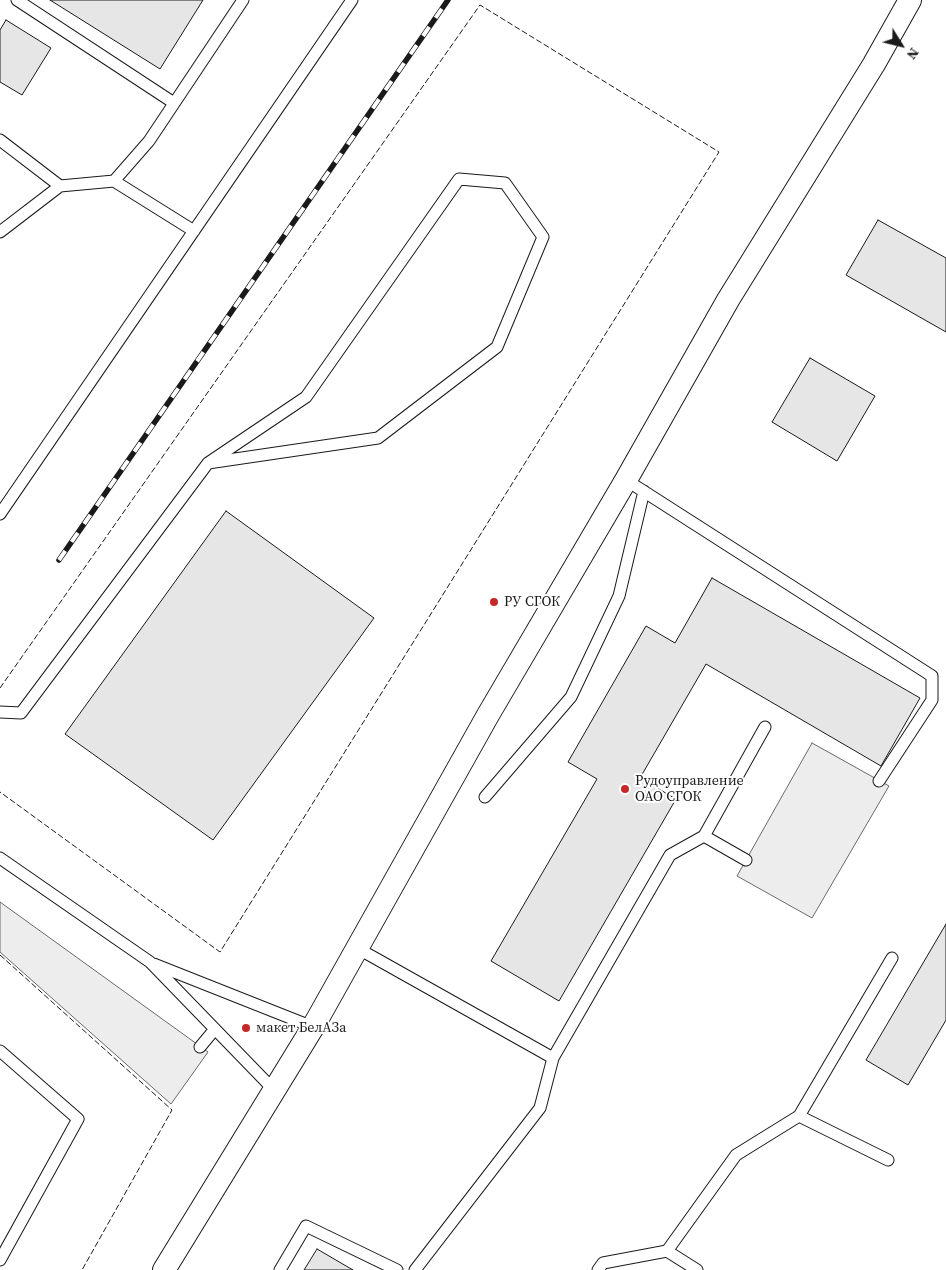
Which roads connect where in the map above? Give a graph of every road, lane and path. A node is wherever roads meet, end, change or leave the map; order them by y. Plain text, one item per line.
1 (17, 0) edge
2 (243, 0) edge
3 (352, 0) edge
4 (910, 0) edge
5 (174, 103) junction
6 (0, 140) edge
7 (114, 181) junction
8 (60, 186) junction
9 (194, 231) junction
10 (0, 232) edge
11 (208, 463) junction
12 (635, 486) junction
13 (0, 514) edge
14 (0, 712) edge
15 (765, 727) dead end
16 (879, 780) dead end
17 (485, 797) dead end
18 (704, 836) junction
19 (0, 858) edge
20 (746, 860) dead end
21 (358, 948) junction
22 (892, 958) dead end
23 (150, 962) junction
24 (313, 1027) junction
25 (216, 1029) junction
26 (200, 1047) dead end
27 (0, 1051) edge
28 (553, 1058) junction
29 (274, 1090) junction
30 (799, 1116) junction
31 (888, 1160) dead end
32 (667, 1250) junction
33 (0, 1260) edge
34 (164, 1270) edge
35 (280, 1270) edge
36 (397, 1270) edge
37 (415, 1270) edge
38 (598, 1270) edge
39 (697, 1270) edge

1 - 5 lane
2 - 5 lane
3 - 9 lane
4 - 12 street
5 - 7 lane
6 - 8 lane
7 - 8 lane
7 - 9 lane
8 - 10 lane
9 - 13 lane
11 - 11 lane
11 - 14 lane
12 - 16 lane
12 - 17 lane
12 - 21 street
15 - 18 lane
18 - 20 lane
18 - 28 lane
19 - 23 lane
21 - 24 street
21 - 28 lane
22 - 30 lane
23 - 24 lane
23 - 25 lane
24 - 29 street
25 - 26 lane
25 - 29 lane
27 - 33 lane
28 - 37 lane
29 - 34 street
30 - 31 lane
30 - 32 lane
32 - 38 lane
32 - 39 lane
35 - 36 lane

